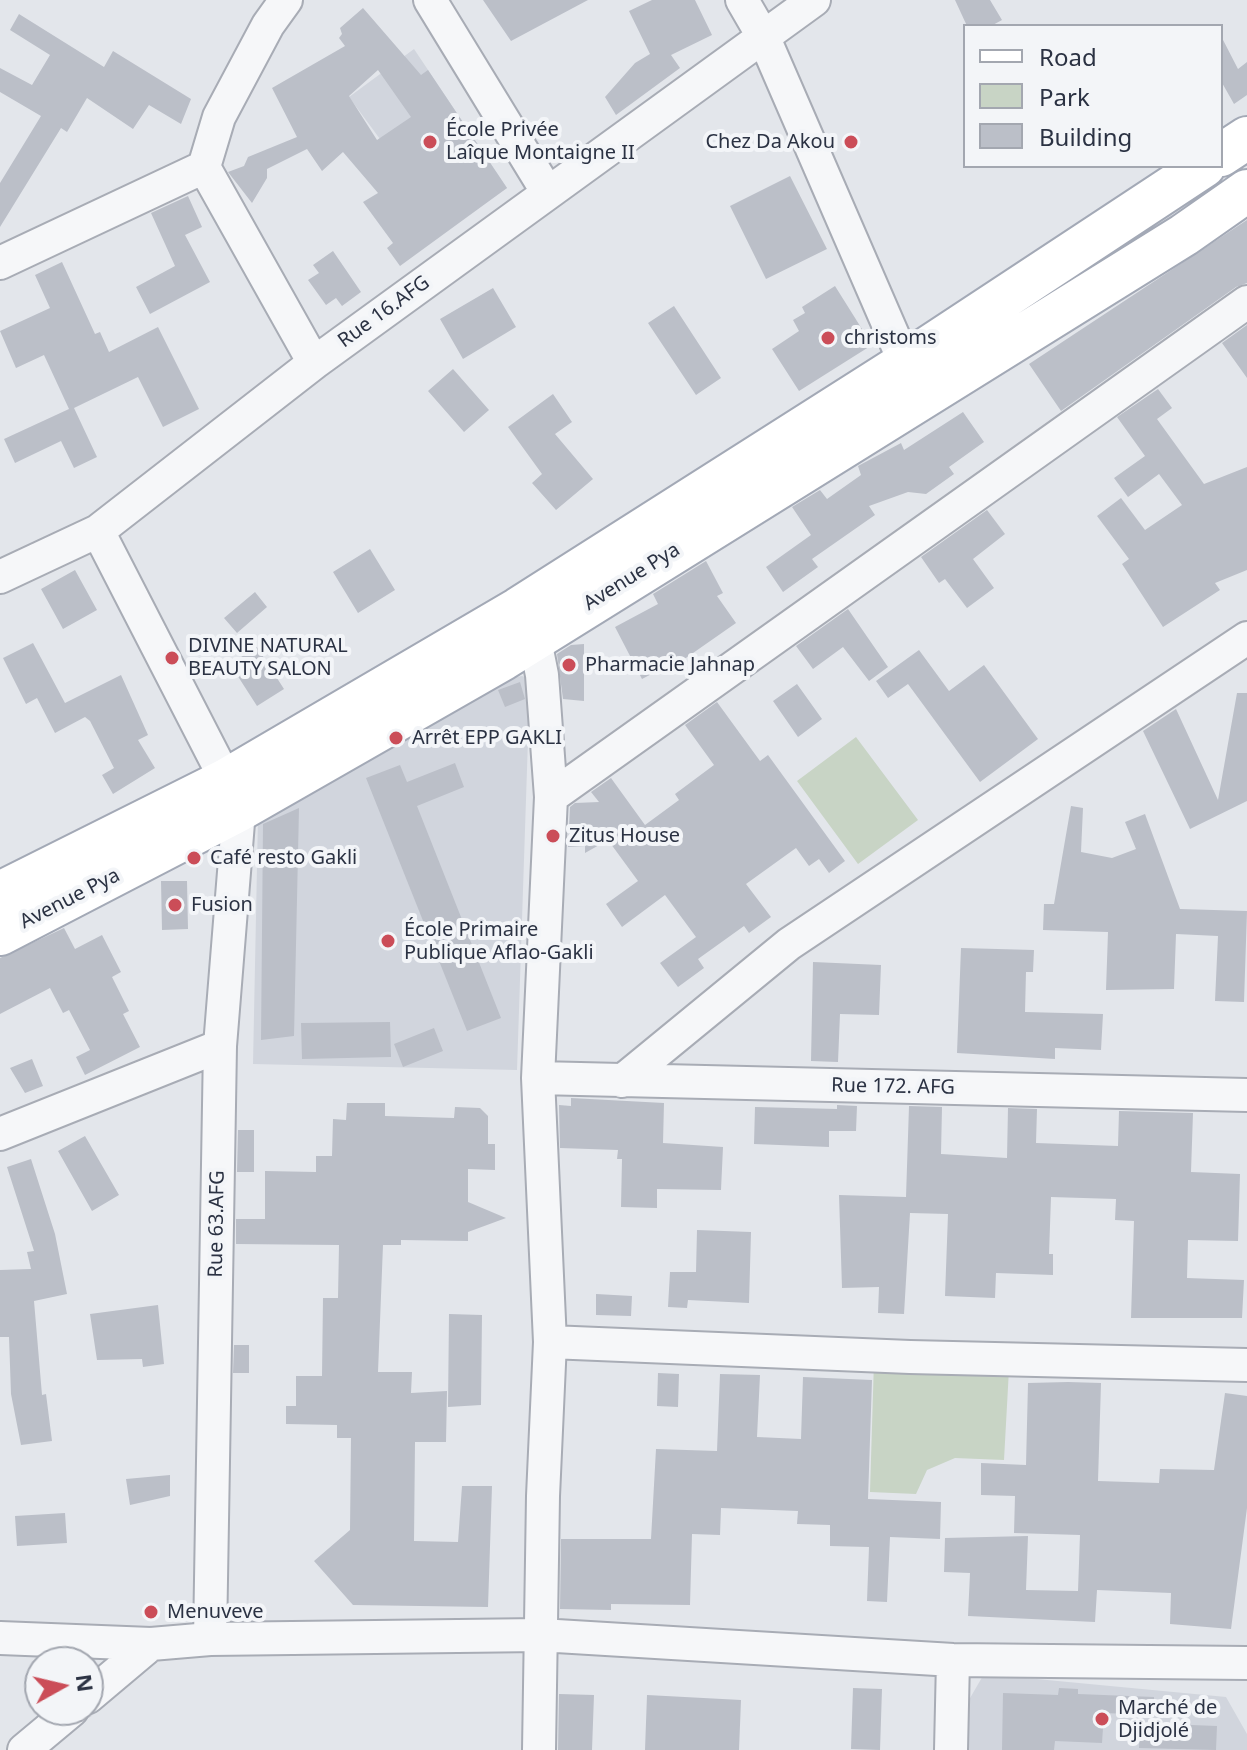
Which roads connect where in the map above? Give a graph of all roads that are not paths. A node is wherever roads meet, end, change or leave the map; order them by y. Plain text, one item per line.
1 (286, 0) edge
2 (430, 0) edge
3 (742, 0) edge
4 (814, 0) edge
5 (764, 38) junction
6 (1247, 138) edge
7 (1223, 154) edge
8 (204, 167) junction
9 (1201, 168) edge
10 (1247, 191) edge
11 (548, 193) junction
12 (0, 263) edge
13 (1247, 302) edge
14 (314, 363) junction
15 (905, 363) junction
16 (98, 531) junction
17 (0, 577) edge
18 (526, 624) junction
19 (1247, 638) edge
20 (232, 795) junction
21 (551, 797) junction
22 (0, 893) edge
23 (0, 934) edge
24 (220, 1046) junction
25 (538, 1078) junction
26 (622, 1081) junction
27 (1247, 1095) edge
28 (0, 1134) edge
29 (550, 1342) junction
30 (1247, 1365) edge
31 (540, 1635) junction
32 (0, 1638) edge
33 (210, 1639) junction
34 (151, 1644) junction
35 (953, 1660) junction
36 (1247, 1663) edge
37 (104, 1684) edge
38 (53, 1726) edge
39 (24, 1750) edge
40 (539, 1750) edge
41 (951, 1750) edge

1 - 8 street
2 - 11 street
3 - 5 street
4 - 5 street, Rue 16.AFG
5 - 11 street, Rue 16.AFG
5 - 15 street
6 - 7 main road
8 - 12 street
8 - 14 street
9 - 15 main road, Avenue Pya
10 - 18 main road, Avenue Pya
11 - 14 street, Rue 16.AFG
13 - 21 street
14 - 16 street, Rue 16.AFG
15 - 18 main road, Avenue Pya
16 - 17 street, Rue 16.AFG
16 - 20 street
18 - 20 main road, Avenue Pya
18 - 21 street
19 - 26 street
20 - 22 main road, Avenue Pya
20 - 23 main road, Avenue Pya
20 - 24 street, Rue 63.AFG
21 - 25 street
24 - 28 street
24 - 33 street, Rue 63.AFG
25 - 26 street, Rue 172. AFG
25 - 29 street
26 - 27 street, Rue 172. AFG
29 - 30 street
29 - 31 street
31 - 33 street
31 - 35 street
31 - 40 street
32 - 34 street
33 - 34 street
34 - 37 street
35 - 36 street
35 - 41 street
38 - 39 street

